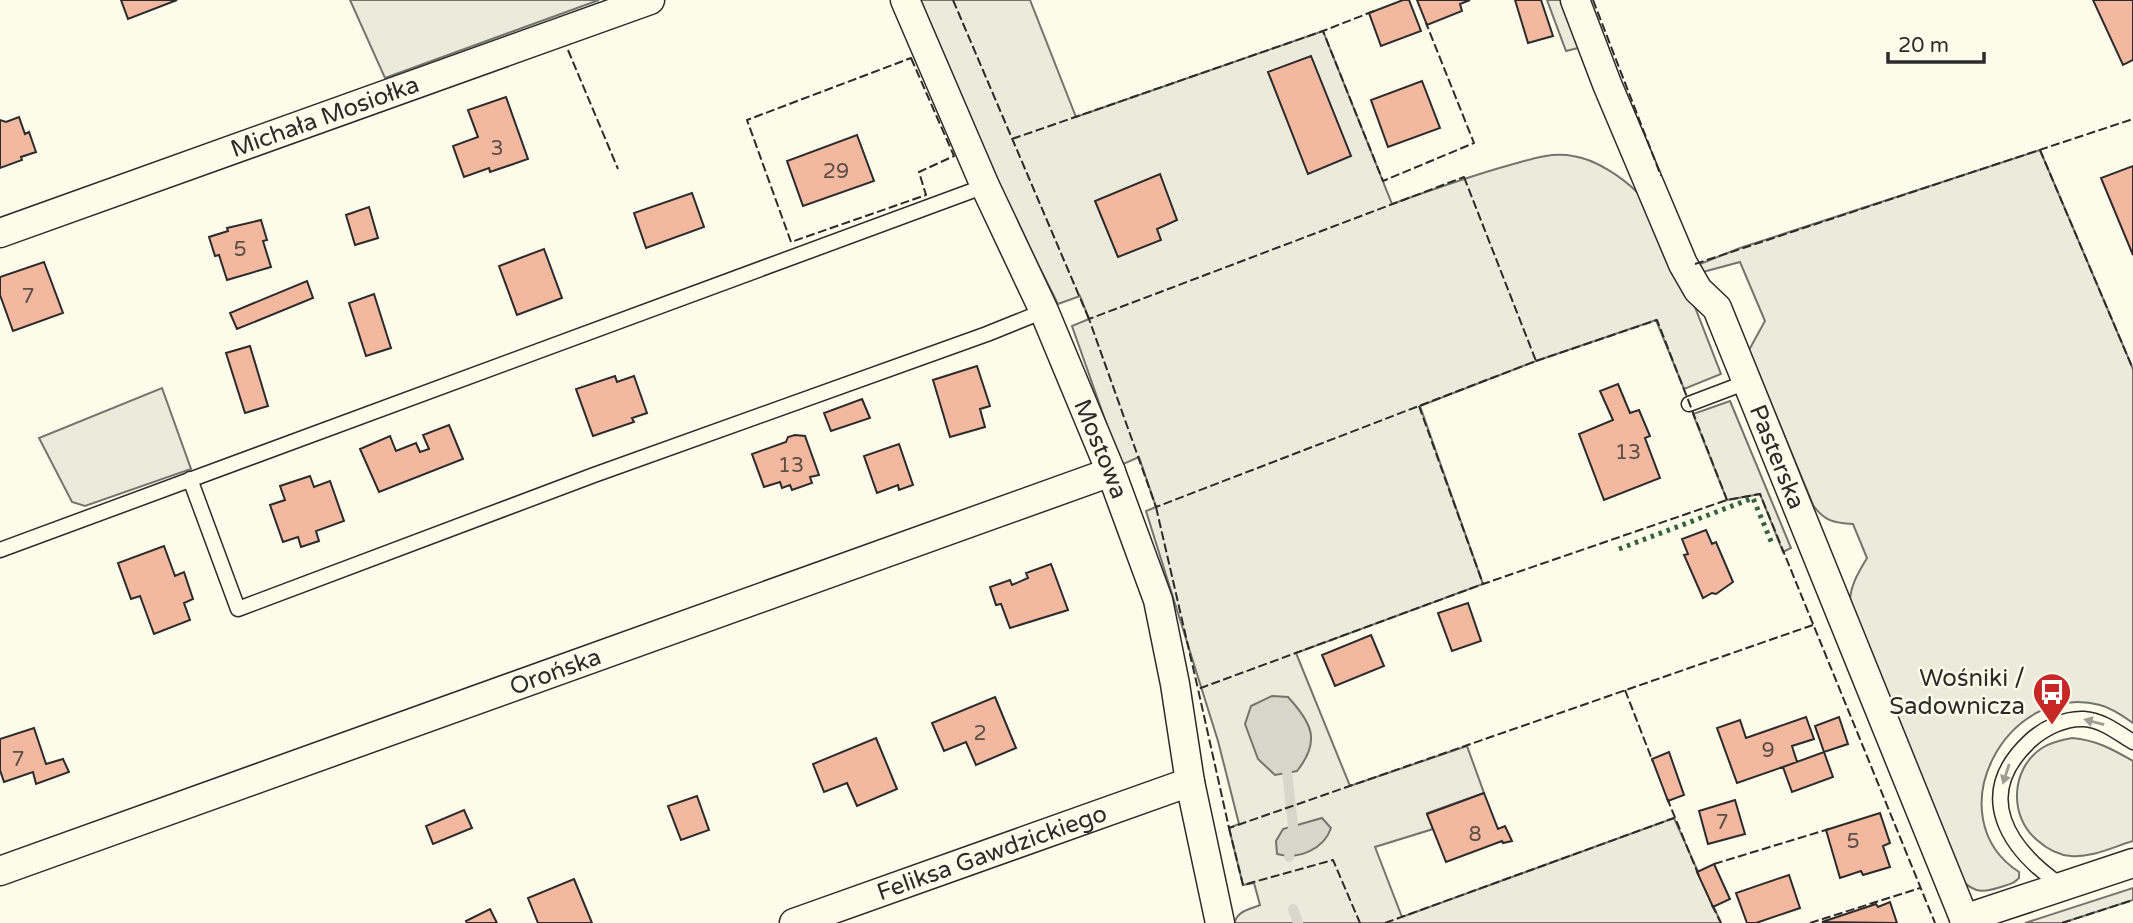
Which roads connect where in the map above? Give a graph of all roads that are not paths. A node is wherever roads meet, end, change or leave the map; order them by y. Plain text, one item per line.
1 (650, 0) edge
2 (905, 0) edge
3 (1575, 0) edge
4 (985, 186) junction
5 (0, 233) edge
6 (1044, 311) junction
7 (1746, 382) junction
8 (1689, 404) dead end
9 (1111, 472) junction
10 (190, 480) junction
11 (0, 550) edge
12 (2133, 742) edge
13 (1190, 782) junction
14 (2133, 863) edge
15 (0, 871) edge
16 (2062, 886) junction
17 (1965, 921) edge
18 (794, 923) edge
19 (1220, 923) edge

1 - 5 street, Michała Mosiołka
2 - 4 street, Mostowa
3 - 7 street, Pasterska
4 - 6 street, Mostowa
4 - 10 lane
6 - 9 street, Mostowa
6 - 10 lane
7 - 8 lane
7 - 17 street, Pasterska
9 - 13 street, Mostowa
9 - 15 street, Orońska
10 - 11 lane
12 -> 16 lane
13 - 18 street, Feliksa Gawdzickiego
13 - 19 street, Mostowa
14 - 16 street
16 - 17 street

